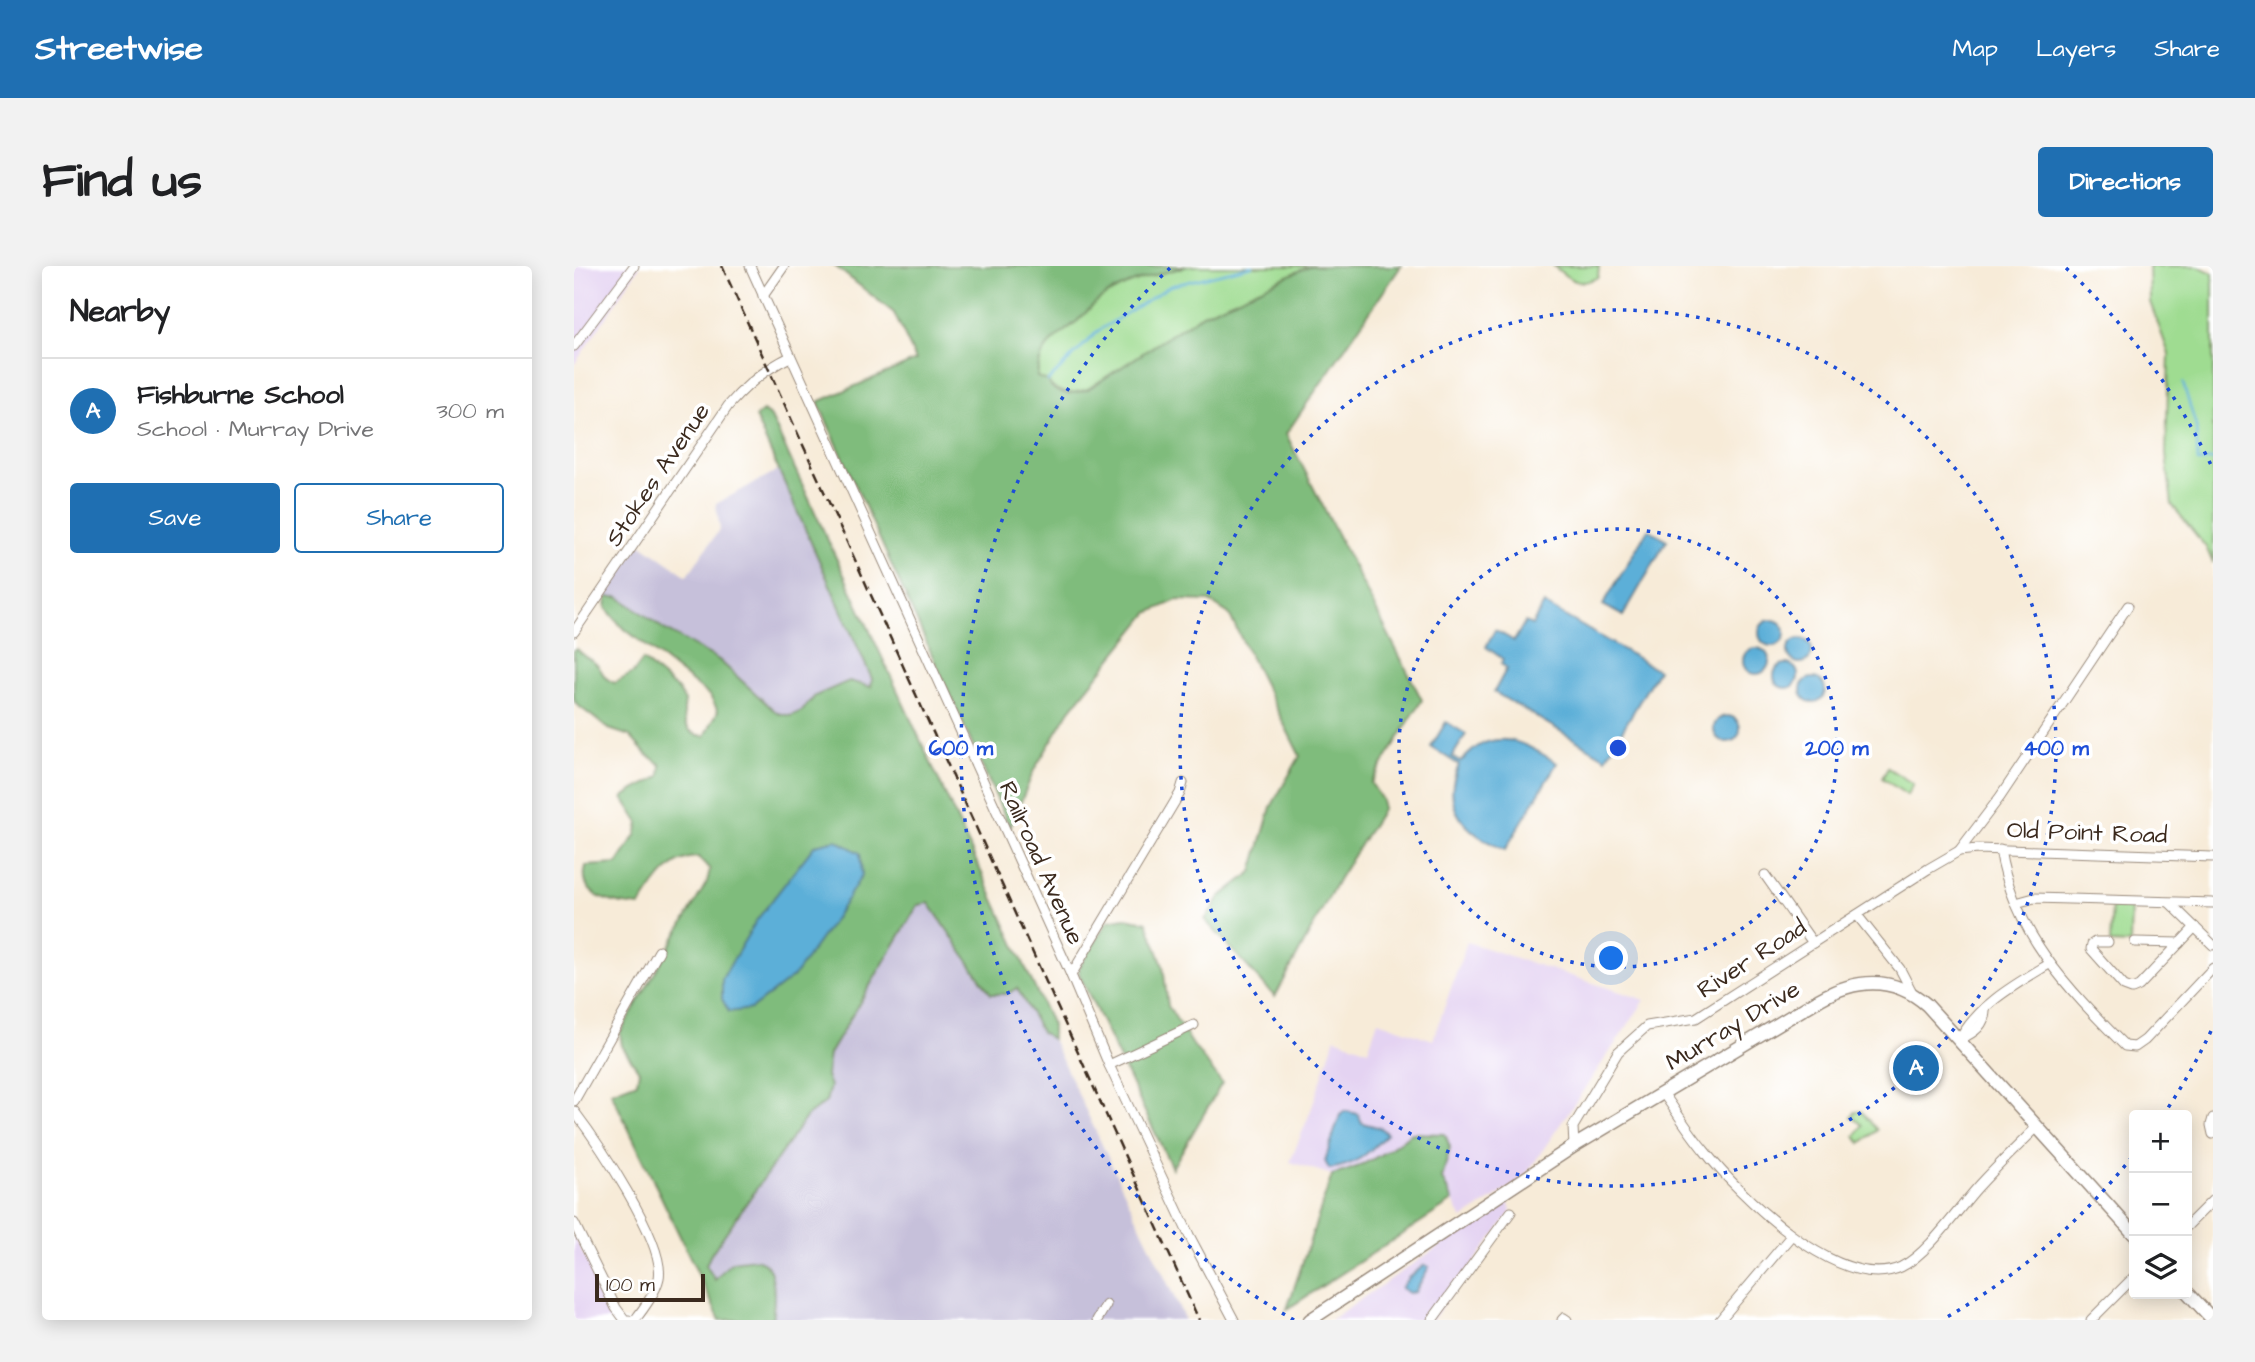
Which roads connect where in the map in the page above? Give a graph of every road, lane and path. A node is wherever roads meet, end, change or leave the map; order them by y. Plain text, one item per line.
1 (634, 266) edge
2 (750, 266) edge
3 (783, 266) edge
4 (763, 296) junction
5 (574, 346) edge
6 (790, 356) junction
7 (2128, 607) dead end
8 (574, 632) edge
9 (1183, 783) dead end
10 (2000, 849) junction
11 (1959, 851) junction
12 (2213, 857) edge
13 (1765, 875) dead end
14 (2016, 903) junction
15 (2170, 903) junction
16 (2213, 903) edge
17 (1857, 915) junction
18 (2195, 927) junction
19 (2108, 942) dead end
20 (2135, 942) dead end
21 (1813, 943) junction
22 (2180, 943) junction
23 (2213, 945) edge
24 (659, 951) dead end
25 (2049, 964) junction
26 (2213, 968) edge
27 (1070, 975) junction
28 (1913, 994) junction
29 (1194, 1025) dead end
30 (1960, 1039) junction
31 (1109, 1065) junction
32 (1663, 1093) junction
33 (574, 1101) edge
34 (574, 1111) edge
35 (2213, 1118) edge
36 (2038, 1126) junction
37 (2213, 1134) edge
38 (1574, 1146) junction
39 (2213, 1200) edge
40 (1511, 1212) dead end
41 (2192, 1221) edge
42 (574, 1223) edge
43 (2129, 1228) edge
44 (1791, 1236) junction
45 (2129, 1282) edge
46 (2192, 1297) edge
47 (1106, 1305) dead end
48 (629, 1320) edge
49 (635, 1320) edge
50 (1097, 1320) edge
51 (1234, 1320) edge
52 (1310, 1320) edge
53 (1432, 1320) edge
54 (1720, 1320) edge
55 (2091, 1320) edge
56 (2213, 1320) edge

1 - 5 street
2 - 4 street, Railroad Avenue
3 - 4 street
4 - 6 street, Railroad Avenue
6 - 8 street, Stokes Avenue
6 - 27 street, Railroad Avenue
7 - 11 street
9 - 27 street
10 - 11 street, Old Point Road
10 - 12 street, Old Point Road
10 - 14 street
11 - 17 street, River Road
13 - 21 street
14 - 15 street
14 - 25 street
15 - 16 street
15 - 18 street
17 - 21 street, River Road
17 - 28 street
18 - 22 street
18 - 23 street
19 - 22 street
20 - 22 street
21 - 38 street, River Road
24 - 33 street
25 - 26 street
25 - 30 street
27 - 31 street, Railroad Avenue
28 - 30 street, Murray Drive
28 - 32 street, Murray Drive
29 - 31 street
30 - 36 street, Murray Drive
31 - 51 street, Railroad Avenue
32 - 38 street, Murray Drive
32 - 44 street
34 - 49 street
35 - 37 street
36 - 43 street, Murray Drive
36 - 44 street
38 - 52 street, Murray Drive
39 - 41 street
40 - 53 street
42 - 48 street
44 - 54 street
45 - 55 street
46 - 56 street
47 - 50 street

